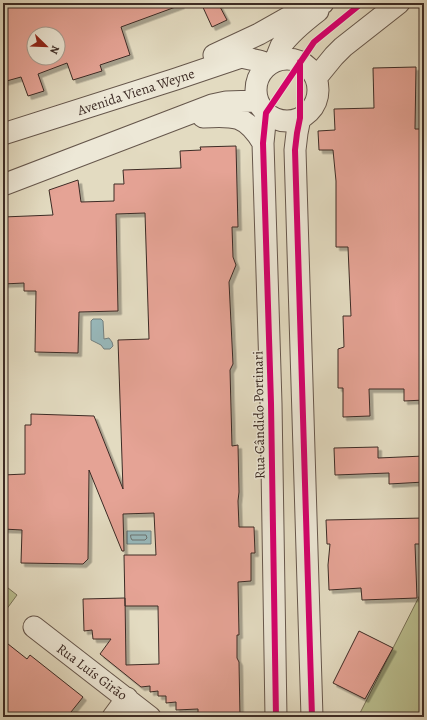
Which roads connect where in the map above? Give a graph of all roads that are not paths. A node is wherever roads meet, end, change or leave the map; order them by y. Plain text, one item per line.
1 (323, 3) edge
2 (328, 3) edge
3 (399, 3) edge
4 (272, 63) junction
5 (316, 78) junction
6 (176, 80) junction
7 (262, 107) junction
8 (300, 118) junction
9 (179, 119) junction
10 (3, 134) edge
11 (263, 143) junction
12 (3, 185) edge
13 (302, 402) junction
14 (271, 403) junction
15 (34, 627) dead end
16 (127, 698) junction
17 (113, 717) edge
18 (150, 717) edge
19 (276, 717) edge
20 (312, 717) edge

1 - 6 street
2 - 4 street
3 - 5 street
4 - 5 street
4 - 6 street, Avenida Viena Weyne
4 - 7 street
5 - 8 street
6 - 10 street, Avenida Viena Weyne
7 - 8 street
7 - 9 street
7 - 11 street, Rua Cândido Portinari
8 - 13 street
9 - 11 street
9 - 12 street
11 - 14 street, Rua Cândido Portinari
13 - 14 street
13 - 20 street
14 - 19 street, Rua Cândido Portinari
15 - 16 street, Rua Luís Girão
16 - 17 street
16 - 18 street, Rua Luís Girão

